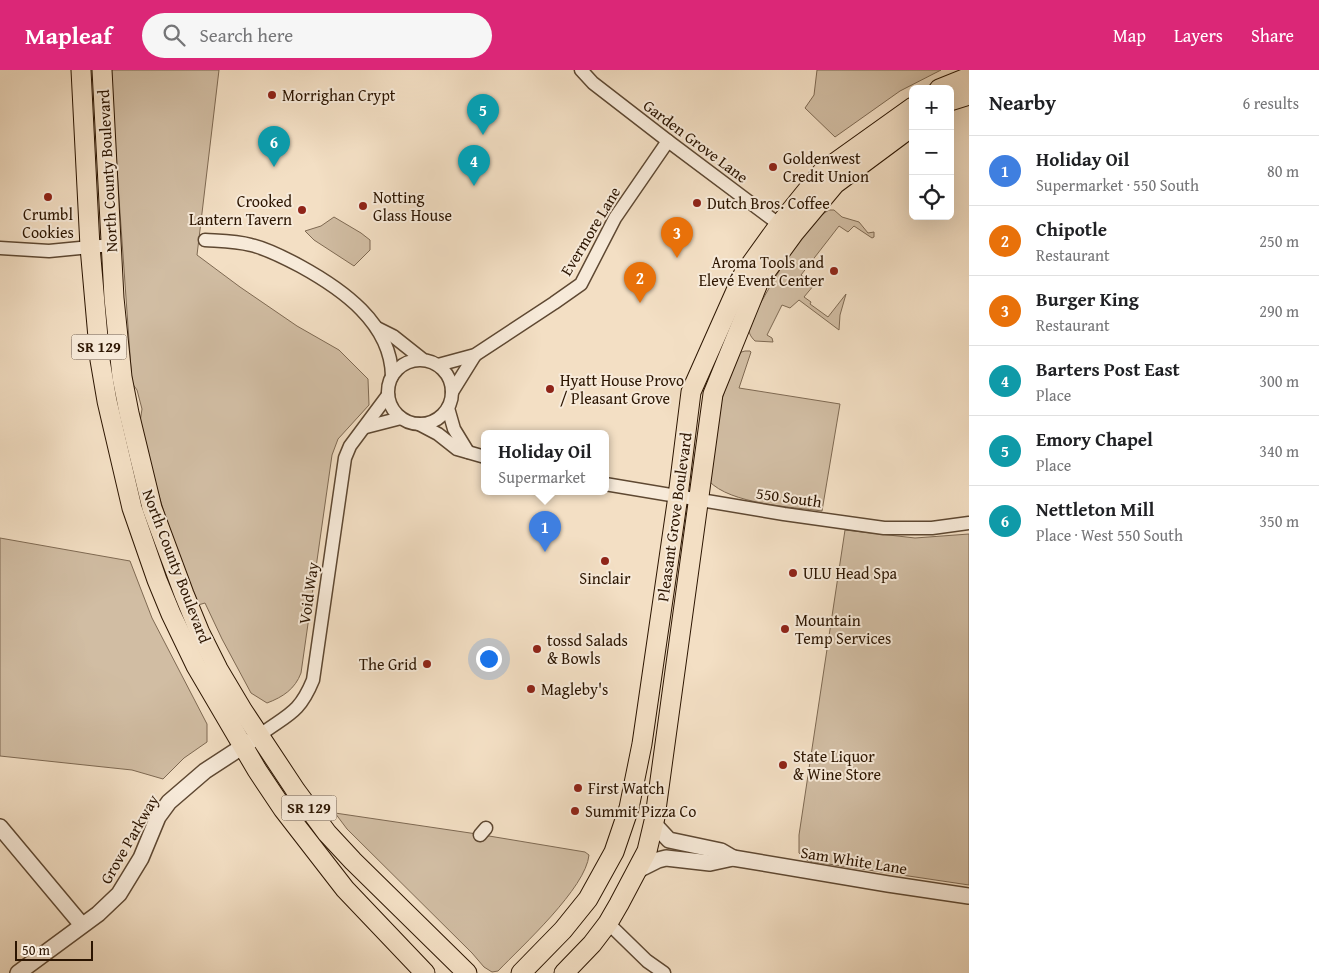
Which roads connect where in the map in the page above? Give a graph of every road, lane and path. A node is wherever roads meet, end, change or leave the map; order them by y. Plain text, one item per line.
1 (81, 70) edge
2 (102, 70) edge
3 (581, 70) edge
4 (969, 77) edge
5 (949, 85) edge
6 (969, 94) edge
7 (954, 100) edge
8 (909, 110) edge
9 (909, 129) edge
10 (668, 141) junction
11 (787, 229) junction
12 (205, 240) dead end
13 (111, 245) junction
14 (90, 247) junction
15 (0, 248) edge
16 (377, 328) junction
17 (475, 355) junction
18 (422, 359) junction
19 (438, 365) junction
20 (392, 376) junction
21 (452, 392) junction
22 (388, 396) junction
23 (448, 408) junction
24 (401, 418) junction
25 (419, 424) junction
26 (366, 427) junction
27 (468, 452) junction
28 (481, 456) edge
29 (609, 485) edge
30 (678, 496) junction
31 (698, 500) junction
32 (969, 523) edge
33 (251, 741) junction
34 (655, 817) junction
35 (0, 827) edge
36 (733, 858) junction
37 (636, 871) junction
38 (969, 896) edge
39 (608, 923) junction
40 (82, 925) junction
41 (18, 973) edge
42 (425, 973) edge
43 (467, 973) edge
44 (521, 973) edge
45 (564, 973) edge
46 (664, 973) edge

1 - 14 main road, North County Boulevard / SR 129
2 - 13 main road, North County Boulevard / SR 129
3 - 10 street, Garden Grove Lane
4 - 5 main road
6 - 7 main road
8 - 11 main road, Pleasant Grove Boulevard
9 - 11 main road, Pleasant Grove Boulevard
10 - 11 street, Garden Grove Lane
10 - 17 street, Evermore Lane
11 - 30 main road, Pleasant Grove Boulevard
11 - 31 main road, Pleasant Grove Boulevard
12 - 16 street
13 - 14 street
13 - 33 main road, North County Boulevard / SR 129
14 - 15 street
14 - 33 main road, North County Boulevard / SR 129
16 - 18 street
16 - 20 street
17 - 19 street
17 - 21 street
18 - 19 street
18 - 20 street
19 - 21 street
20 - 22 street
21 - 23 street
22 - 24 street
22 - 26 street, Void Way
23 - 25 street
23 - 27 street
24 - 25 street
24 - 26 street
25 - 27 street
26 - 33 street, Void Way
27 - 28 street
29 - 30 street, 550 South
30 - 31 street, 550 South
30 - 44 main road, Pleasant Grove Boulevard
31 - 32 street, 550 South
31 - 34 main road, Pleasant Grove Boulevard
33 - 40 street, Grove Parkway
33 - 42 main road, North County Boulevard / SR 129
33 - 43 main road, North County Boulevard / SR 129
34 - 36 street, Sam White Lane
34 - 37 main road, Pleasant Grove Boulevard
35 - 40 street
36 - 37 street, Sam White Lane
36 - 38 street, Sam White Lane
37 - 39 main road, Pleasant Grove Boulevard
39 - 45 main road, Pleasant Grove Boulevard
39 - 46 street
40 - 41 street, Grove Parkway

